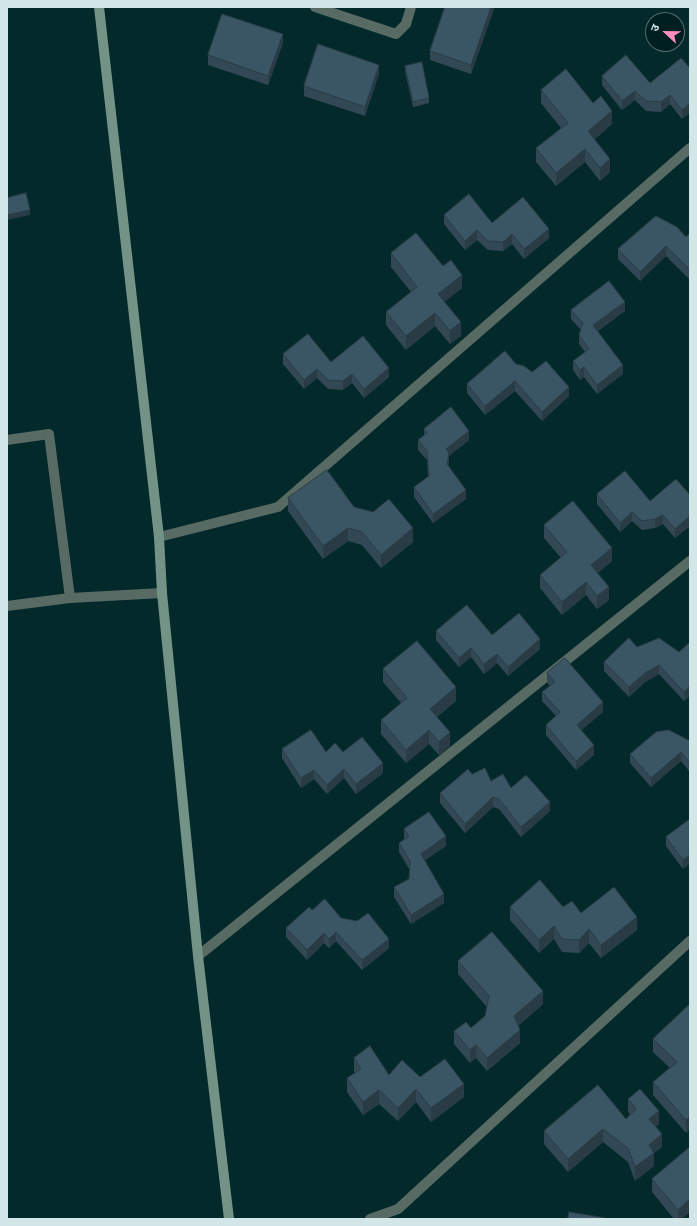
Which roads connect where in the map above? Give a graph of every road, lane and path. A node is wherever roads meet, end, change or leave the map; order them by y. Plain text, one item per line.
1 (99, 7) edge
2 (315, 7) edge
3 (411, 7) edge
4 (690, 148) edge
5 (7, 440) edge
6 (159, 537) junction
7 (690, 561) edge
8 (162, 593) junction
9 (70, 598) junction
10 (7, 606) edge
11 (690, 941) edge
12 (198, 956) junction
13 (229, 1219) edge
14 (370, 1219) edge

1 - 6 street
2 - 3 street
4 - 6 street
5 - 9 street
6 - 8 street
7 - 12 street
8 - 9 street
8 - 12 street
9 - 10 street
11 - 14 street
12 - 13 street

